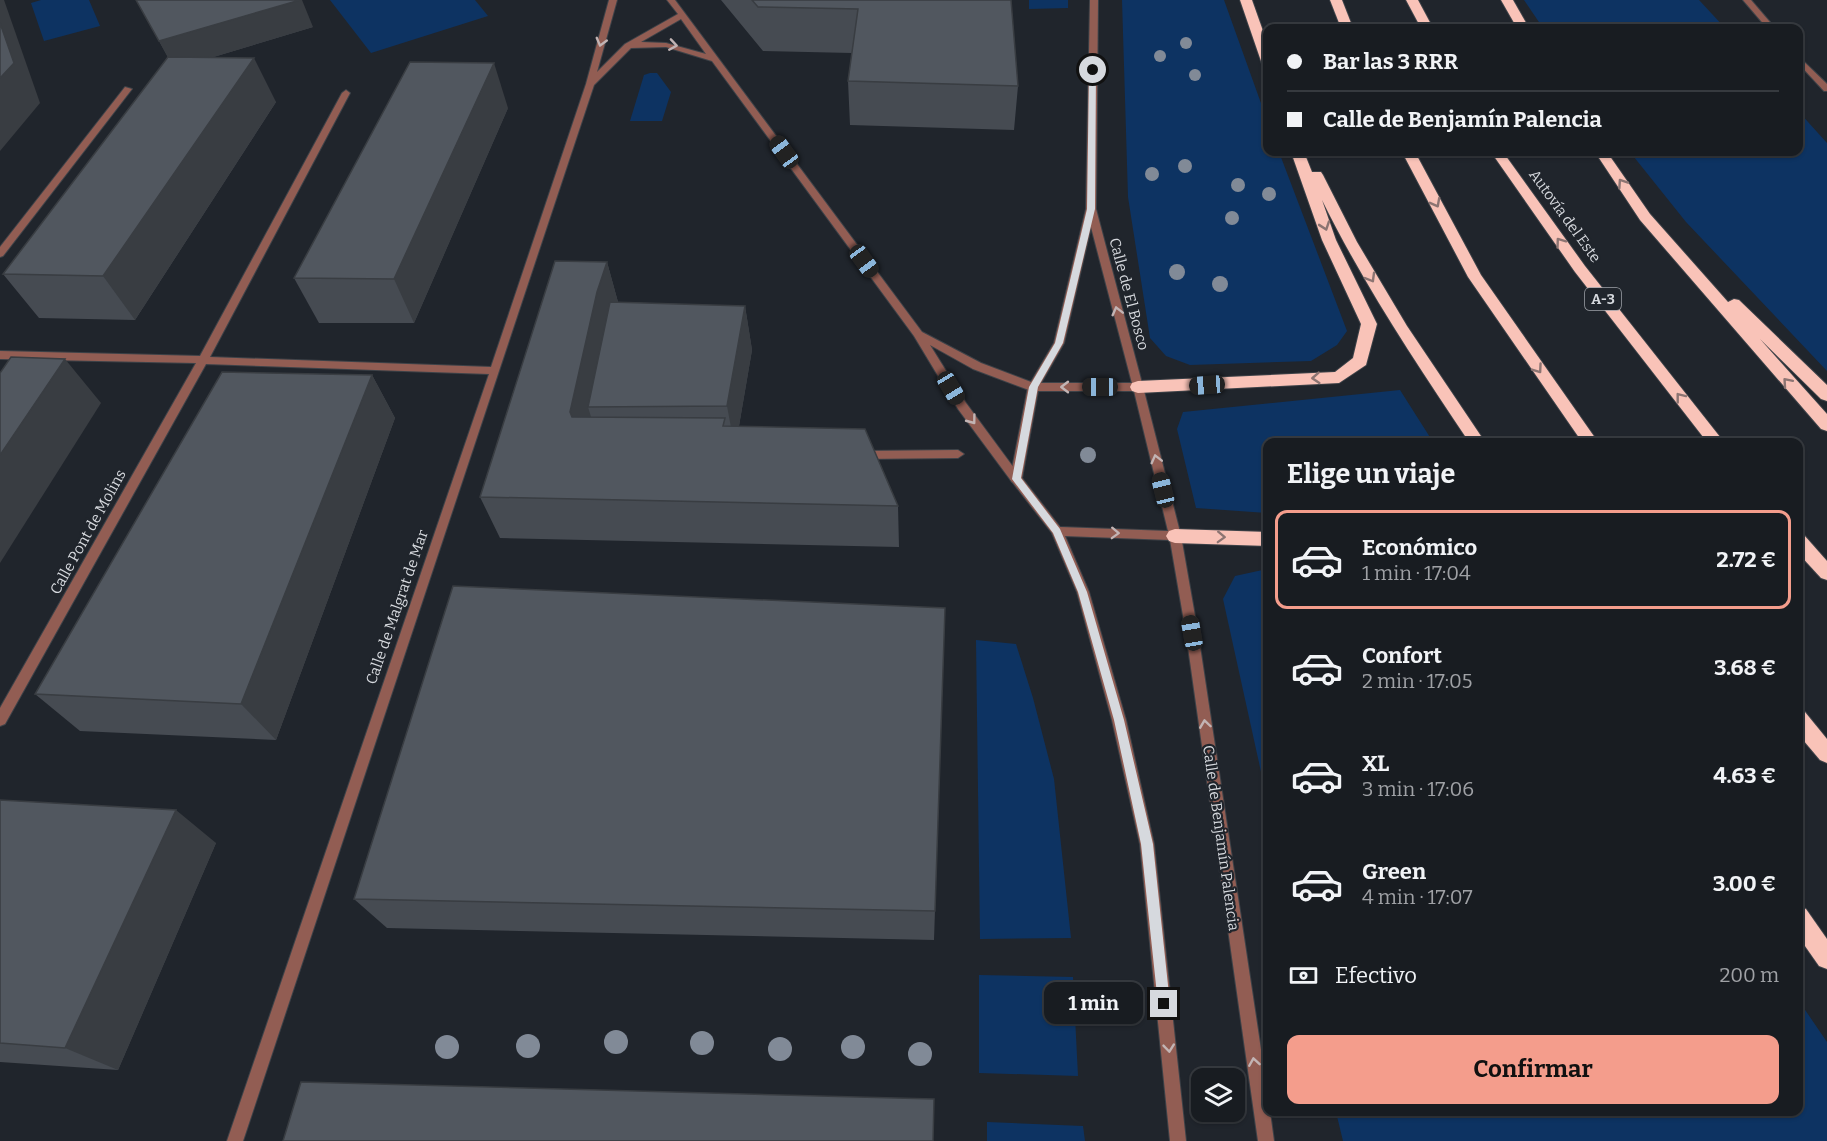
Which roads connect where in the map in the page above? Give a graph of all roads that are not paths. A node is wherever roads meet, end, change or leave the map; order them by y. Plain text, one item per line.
1 (614, 0) edge
2 (670, 0) edge
3 (1094, 0) edge
4 (1246, 0) edge
5 (1336, 0) edge
6 (1412, 0) edge
7 (1507, 0) edge
8 (1747, 0) edge
9 (682, 15) junction
10 (1345, 24) edge
11 (1425, 24) edge
12 (1521, 24) edge
13 (1768, 24) edge
14 (628, 46) junction
15 (1263, 49) edge
16 (716, 60) junction
17 (1803, 63) edge
18 (590, 84) junction
19 (128, 88) dead end
20 (1827, 89) edge
21 (346, 93) dead end
22 (1299, 156) edge
23 (1307, 156) edge
24 (1410, 156) edge
25 (1500, 156) edge
26 (1604, 156) edge
27 (1091, 209) junction
28 (1645, 218) junction
29 (0, 254) edge
30 (918, 334) junction
31 (0, 355) edge
32 (203, 360) junction
33 (494, 371) junction
34 (1033, 387) junction
35 (1138, 387) junction
36 (1827, 395) edge
37 (1827, 424) edge
38 (1474, 438) edge
39 (1587, 438) edge
40 (1713, 438) edge
41 (958, 454) dead end
42 (844, 455) edge
43 (1016, 479) junction
44 (1057, 531) junction
45 (1175, 536) junction
46 (1263, 539) edge
47 (1803, 546) edge
48 (1827, 573) edge
49 (0, 720) edge
50 (1803, 724) edge
51 (1827, 754) edge
52 (1803, 925) edge
53 (1803, 930) edge
54 (1827, 961) edge
55 (235, 1141) edge
56 (1178, 1141) edge
57 (1266, 1141) edge

1 -> 18 street, Calle de Malgrat de Mar
2 - 9 street
3 - 27 street, Calle de El Bosco
4 - 15 highway
5 - 10 highway
6 - 11 highway
7 - 12 highway
8 - 13 street
9 - 14 street
9 - 16 street
14 -> 16 street
14 - 18 street
16 - 30 street
17 - 20 street
18 - 33 street, Calle de Malgrat de Mar
19 - 29 street
21 - 32 street, Calle Pont de Molins
22 -> 35 highway
23 -> 38 highway
24 -> 39 highway
40 -> 25 highway, Autovía del Este / A-3
28 -> 26 highway
27 - 34 street, Calle de El Bosco
35 -> 27 street, Calle de El Bosco
28 - 36 highway
37 -> 28 highway
30 - 34 street
30 -> 43 street
31 - 32 street
32 - 33 street
32 - 49 street, Calle Pont de Molins
33 - 55 street, Calle de Malgrat de Mar
35 -> 34 street
34 - 43 street
45 -> 35 street, Calle de Benjamín Palencia
41 - 42 street
43 - 44 street
44 -> 45 street
44 -> 56 street
45 -> 46 highway
57 -> 45 street, Calle de Benjamín Palencia
47 - 48 highway
50 - 51 highway
52 - 54 highway
53 - 54 highway

